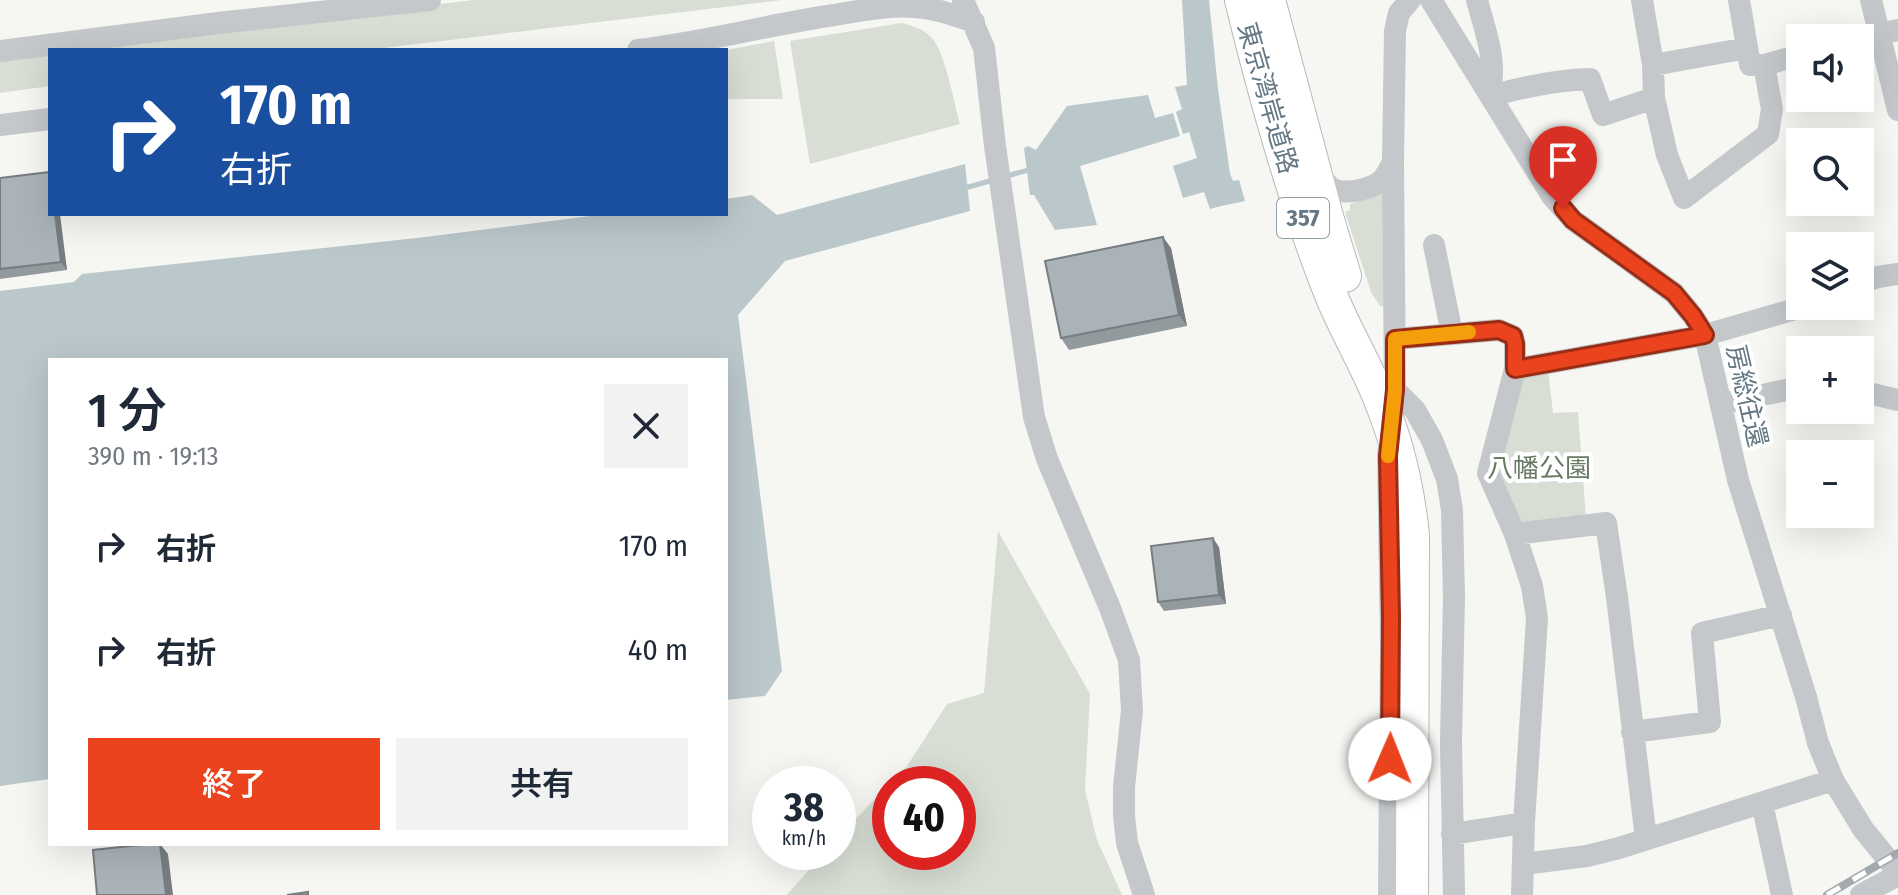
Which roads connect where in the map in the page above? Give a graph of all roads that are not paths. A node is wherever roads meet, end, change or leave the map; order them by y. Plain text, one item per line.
1 (430, 0) edge
2 (963, 0) edge
3 (1241, 0) edge
4 (1269, 0) edge
5 (1410, 0) edge
6 (1431, 0) edge
7 (1477, 0) edge
8 (1642, 0) edge
9 (1739, 0) edge
10 (1871, 0) edge
11 (974, 22) junction
12 (1879, 35) edge
13 (103, 44) edge
14 (62, 47) edge
15 (654, 48) edge
16 (1747, 48) junction
17 (0, 51) edge
18 (1786, 59) edge
19 (1653, 65) junction
20 (1764, 65) junction
21 (1490, 95) junction
22 (1654, 98) junction
23 (1898, 110) edge
24 (48, 119) edge
25 (0, 125) edge
26 (1393, 162) junction
27 (1314, 165) junction
28 (1434, 245) dead end
29 (1898, 274) edge
30 (1874, 278) edge
31 (1786, 312) edge
32 (1452, 334) junction
33 (1705, 335) junction
34 (1395, 339) junction
35 (1515, 369) junction
36 (1395, 390) junction
37 (1786, 390) edge
38 (1874, 394) edge
39 (1898, 400) edge
40 (1721, 404) junction
41 (1391, 427) junction
42 (1409, 502) junction
43 (1515, 534) junction
44 (1781, 615) junction
45 (1632, 732) junction
46 (1833, 780) junction
47 (1762, 803) junction
48 (1524, 823) junction
49 (1452, 834) junction
50 (1646, 839) junction
51 (1523, 864) junction
52 (1898, 873) edge
53 (1144, 895) edge
54 (1389, 895) edge
55 (1412, 895) edge
56 (1432, 895) edge
57 (1454, 895) edge
58 (1522, 895) edge
59 (1782, 895) edge
60 (1861, 895) edge

1 - 13 street
2 - 11 street
3 - 41 highway, 東京湾岸道路 / 357
4 - 27 highway, 東京湾岸道路 / 357
5 - 26 street
6 - 21 street, 房総往還
7 - 21 street
8 - 19 street
9 - 16 street
10 - 12 street
11 - 15 street
11 - 53 street
12 - 23 street
13 - 14 street
14 - 17 street
16 - 19 street
16 - 20 street
18 - 20 street
19 - 22 street
20 - 22 street
21 - 22 street
21 - 33 street, 房総往還
24 - 25 street
26 - 27 street
26 - 34 street
27 - 36 highway, 東京湾岸道路 / 357
28 - 32 street
29 - 30 street
31 - 33 street
32 - 34 street
32 - 35 street
33 - 35 street
33 - 40 street, 房総往還
34 - 36 street
35 - 43 street
36 - 41 street
36 - 42 highway, 東京湾岸道路 / 357
36 - 49 street
37 - 40 street
38 - 39 street
40 - 44 street, 房総往還
41 - 42 highway, 東京湾岸道路 / 357
42 - 54 street
42 - 55 highway, 東京湾岸道路 / 357
42 - 56 highway, 東京湾岸道路 / 357
43 - 45 street
43 - 48 street
44 - 45 street
44 - 46 street, 房総往還
45 - 50 street
46 - 47 street
46 - 52 street, 房総往還
47 - 50 street
47 - 59 street
48 - 49 street
48 - 51 street
49 - 57 street
50 - 51 street
51 - 58 street
52 - 60 street

